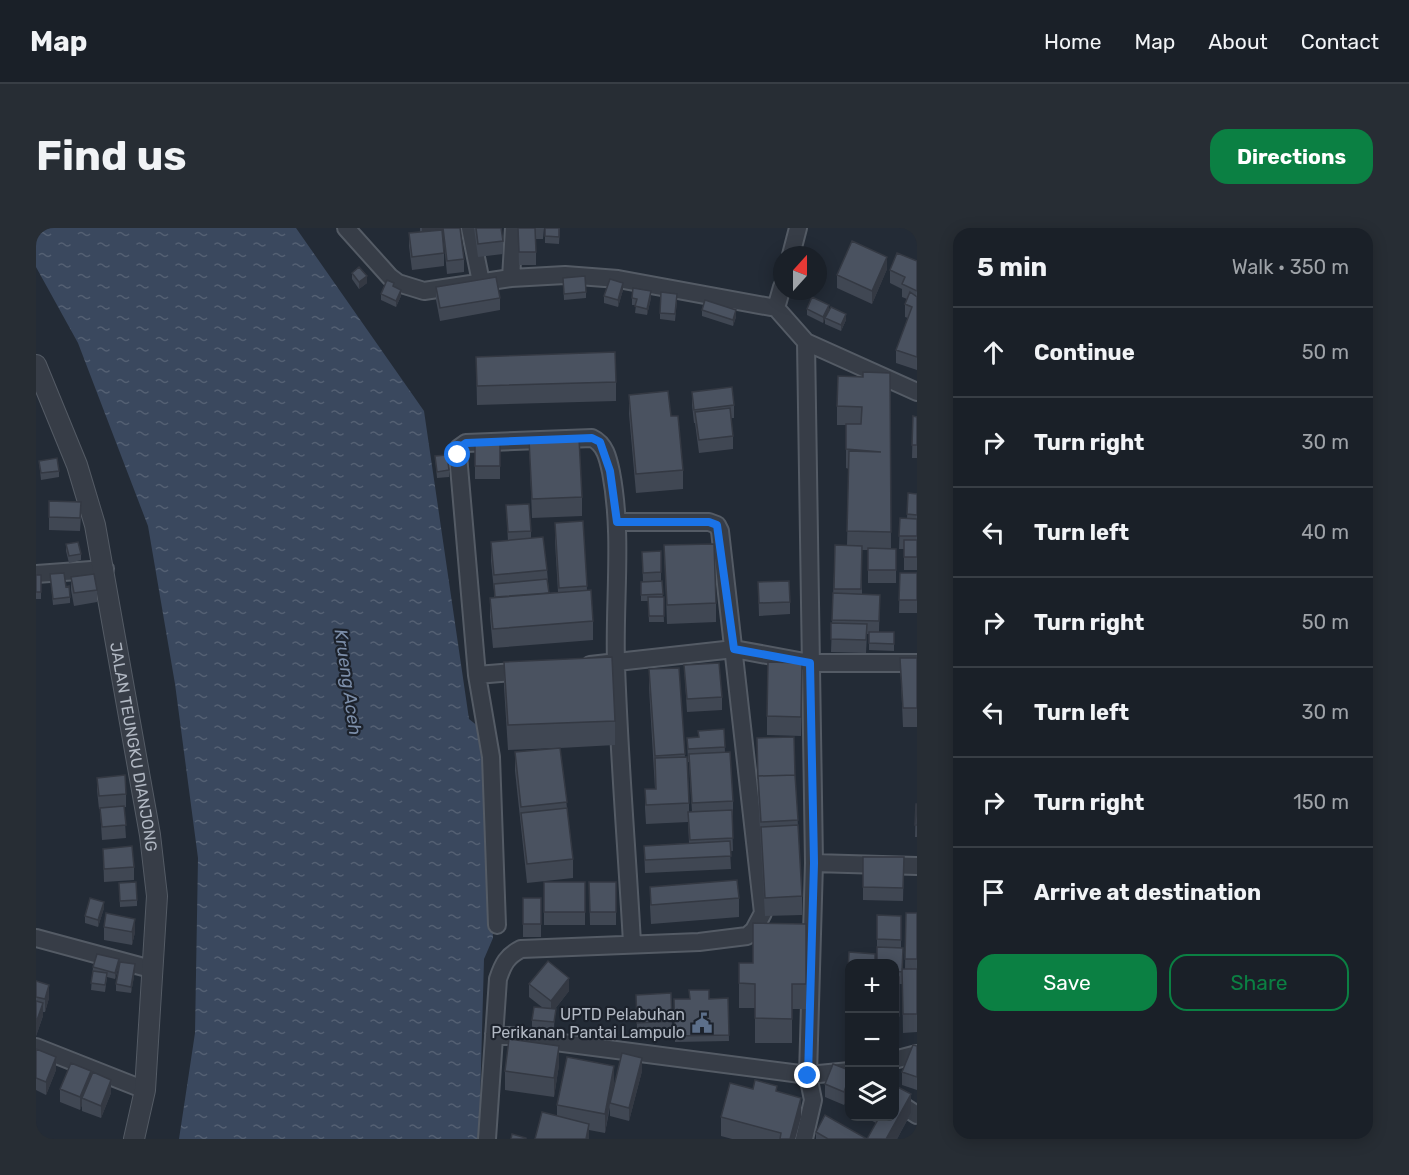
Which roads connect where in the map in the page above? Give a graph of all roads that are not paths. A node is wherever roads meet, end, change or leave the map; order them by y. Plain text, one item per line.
1 (346, 228) edge
2 (470, 228) edge
3 (514, 228) edge
4 (798, 228) edge
5 (793, 246) edge
6 (511, 278) junction
7 (481, 282) junction
8 (778, 300) edge
9 (776, 308) junction
10 (806, 342) junction
11 (36, 365) edge
12 (917, 392) edge
13 (617, 522) junction
14 (105, 569) junction
15 (36, 574) edge
16 (734, 649) junction
17 (616, 663) junction
18 (810, 663) junction
19 (917, 663) edge
20 (570, 667) edge
21 (547, 669) edge
22 (477, 675) junction
23 (814, 863) junction
24 (917, 866) edge
25 (497, 925) dead end
26 (36, 938) edge
27 (632, 943) junction
28 (151, 969) junction
29 (494, 1034) junction
30 (36, 1047) edge
31 (917, 1054) edge
32 (899, 1059) edge
33 (845, 1071) edge
34 (808, 1076) junction
35 (145, 1090) junction
36 (899, 1103) edge
37 (917, 1115) edge
38 (134, 1139) edge
39 (487, 1139) edge
40 (804, 1139) edge

1 - 7 street
2 - 7 street
3 - 6 street
4 - 5 street
6 - 7 street
6 - 9 street
8 - 9 street
9 - 10 street
10 - 12 street
10 - 18 street
11 - 14 street, JALAN TEUNGKU DIANJONG
13 - 16 street
13 - 17 street
13 - 22 street
14 - 15 street
14 - 28 street, JALAN TEUNGKU DIANJONG
16 - 17 street
16 - 18 street
16 - 27 street
17 - 20 street
17 - 27 street
18 - 19 street
18 - 23 street
21 - 22 street
22 - 25 street
23 - 24 street
23 - 34 street
26 - 28 street
27 - 29 street
28 - 35 street, JALAN TEUNGKU DIANJONG
29 - 34 street
29 - 39 street
30 - 35 street
31 - 32 street
33 - 34 street
34 - 40 street
35 - 38 street, JALAN TEUNGKU DIANJONG
36 - 37 street

